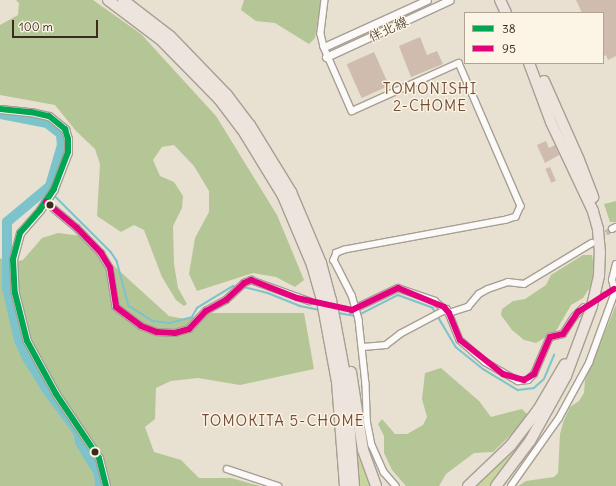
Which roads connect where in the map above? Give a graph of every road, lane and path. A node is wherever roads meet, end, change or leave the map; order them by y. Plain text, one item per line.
1 (108, 0) edge
2 (123, 0) edge
3 (325, 0) edge
4 (428, 0) edge
5 (450, 0) edge
6 (500, 0) edge
7 (508, 0) edge
8 (506, 12) edge
9 (513, 12) edge
10 (324, 47) junction
11 (326, 57) junction
12 (529, 64) edge
13 (536, 64) edge
14 (0, 109) edge
15 (46, 202) junction
16 (592, 243) dead end
17 (616, 264) edge
18 (331, 300) junction
19 (309, 301) tunnel mouth
20 (588, 307) junction
21 (354, 309) junction
22 (448, 311) junction
23 (363, 347) junction
24 (227, 469) dead end
25 (106, 486) edge
26 (278, 486) edge
27 (345, 486) edge
28 (354, 486) edge
29 (376, 486) edge
30 (396, 486) edge
31 (468, 486) edge
32 (496, 486) edge
33 (502, 486) edge
34 (512, 486) edge

1 - 27 highway
2 - 18 highway
3 - 10 street
4 - 10 street, 伴北線
5 - 11 street, 伴北線
6 - 8 highway
7 - 9 highway
10 - 11 street
11 - 21 street
12 - 20 highway
13 - 33 highway
14 - 15 street
15 - 19 street
15 - 25 street
16 - 22 street
17 - 34 street
18 - 28 highway
18 - 29 highway
20 - 22 street
20 - 31 highway
20 - 32 highway
21 - 22 street
21 - 23 street
22 - 23 street
23 - 30 street
24 - 26 street

